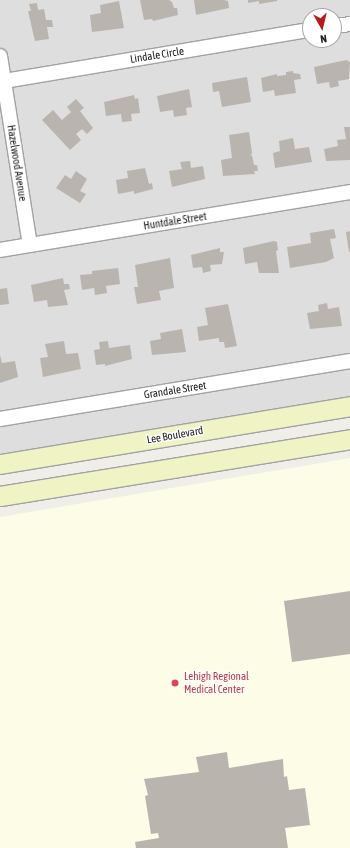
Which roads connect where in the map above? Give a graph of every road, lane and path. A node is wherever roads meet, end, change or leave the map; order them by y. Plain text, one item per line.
1 (302, 31) edge
2 (0, 56) edge
3 (4, 81) junction
4 (350, 192) edge
5 (30, 245) junction
6 (0, 250) edge
7 (350, 361) edge
8 (350, 406) edge
9 (0, 419) edge
10 (350, 439) edge
11 (0, 464) edge
12 (0, 496) edge

1 - 3 street, Lindale Circle
2 - 3 street, Hazelwood Avenue
3 - 5 street, Hazelwood Avenue
4 - 5 street, Huntdale Street
5 - 6 street, Huntdale Street
7 - 9 street, Grandale Street
8 - 11 main road, Lee Boulevard
10 - 12 main road

